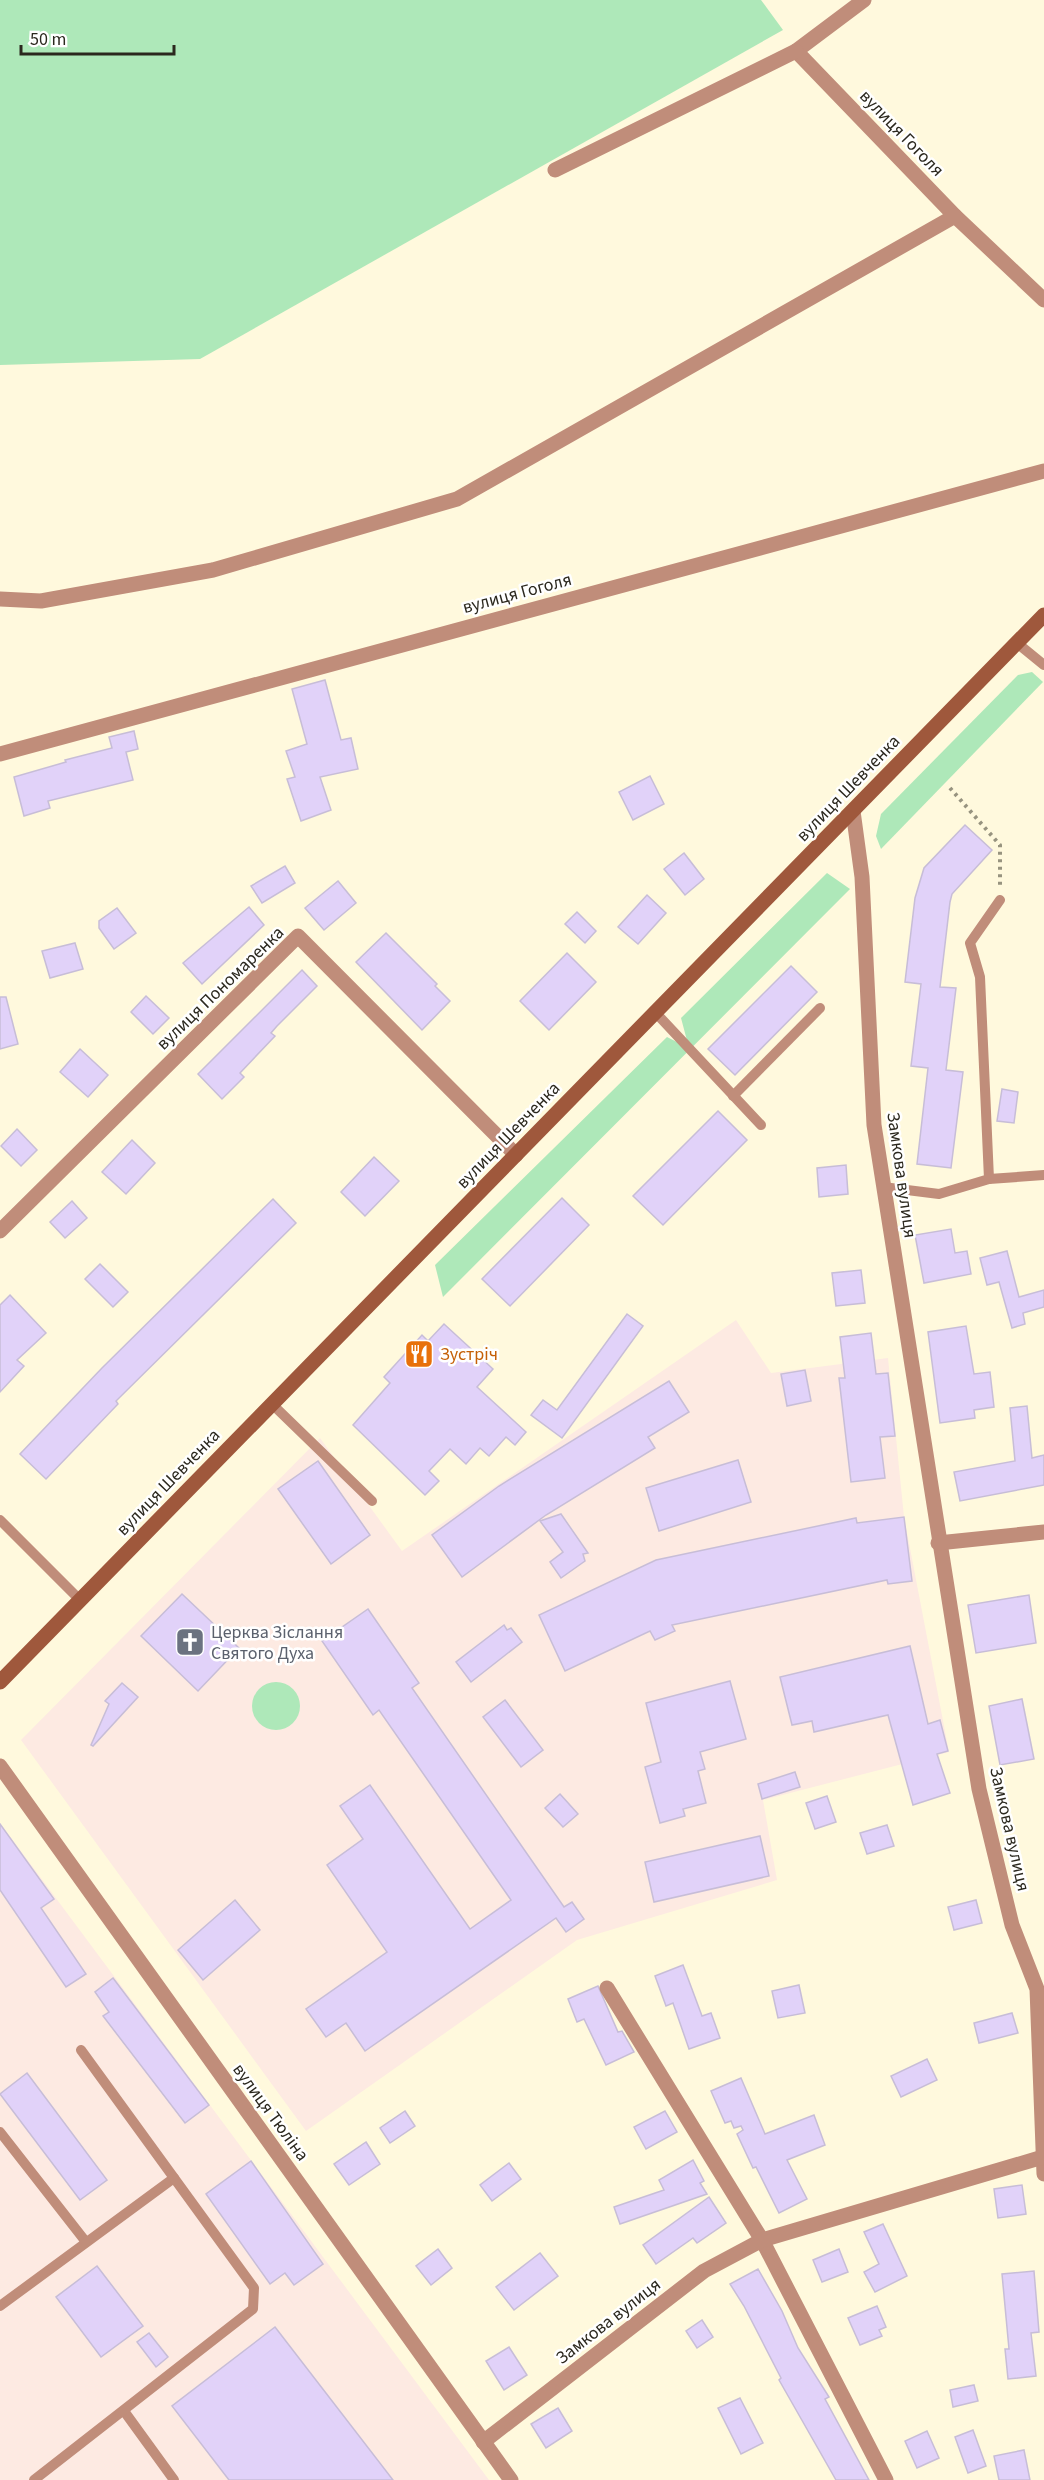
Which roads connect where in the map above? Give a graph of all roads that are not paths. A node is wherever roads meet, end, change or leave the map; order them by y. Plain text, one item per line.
1 (864, 0) edge
2 (796, 51) junction
3 (555, 170) dead end
4 (955, 216) junction
5 (1044, 300) edge
6 (1044, 471) edge
7 (0, 599) edge
8 (1044, 615) edge
9 (1017, 643) junction
10 (1044, 665) edge
11 (0, 754) edge
12 (853, 811) junction
13 (1000, 900) road end
14 (820, 1008) dead end
15 (655, 1012) junction
16 (733, 1096) junction
17 (761, 1125) dead end
18 (516, 1155) junction
19 (1044, 1175) edge
20 (989, 1179) junction
21 (883, 1187) junction
22 (0, 1231) edge
23 (272, 1404) junction
24 (372, 1501) dead end
25 (0, 1520) edge
26 (1044, 1532) edge
27 (938, 1543) junction
28 (80, 1600) junction
29 (0, 1682) edge
30 (0, 1766) edge
31 (608, 1988) dead end
32 (1041, 1992) edge
33 (81, 2050) dead end
34 (0, 2133) edge
35 (1043, 2157) edge
36 (1044, 2174) edge
37 (174, 2178) junction
38 (762, 2240) junction
39 (86, 2242) junction
40 (0, 2306) edge
41 (124, 2411) junction
42 (483, 2442) junction
43 (34, 2480) edge
44 (174, 2480) edge
45 (511, 2480) edge
46 (886, 2480) edge

1 - 2 street
2 - 3 street
2 - 4 street, вулиця Гоголя
4 - 5 street, вулиця Гоголя
4 - 7 street
6 - 11 street, вулиця Гоголя
8 - 9 main road, вулиця Шевченка
9 - 10 lane
9 - 12 main road, вулиця Шевченка
12 - 15 main road, вулиця Шевченка
12 - 21 street, Замкова вулиця
13 - 20 lane
14 - 16 lane
15 - 16 lane
15 - 18 main road, вулиця Шевченка
16 - 17 lane
18 - 22 street, вулиця Пономаренка
18 - 23 main road, вулиця Шевченка
19 - 20 lane
20 - 21 lane
21 - 27 street, Замкова вулиця
23 - 24 lane
23 - 28 main road, вулиця Шевченка
25 - 28 lane
26 - 27 street
27 - 32 street, Замкова вулиця
28 - 29 main road, вулиця Шевченка
30 - 42 street, вулиця Тюліна
31 - 38 street
32 - 35 street, Замкова вулиця
33 - 37 lane
34 - 39 lane
35 - 36 street, Замкова вулиця
35 - 38 street, Замкова вулиця
37 - 39 lane
37 - 41 lane
38 - 42 street, Замкова вулиця
38 - 46 street
39 - 40 lane
41 - 43 lane
41 - 44 lane
42 - 45 street, вулиця Тюліна

